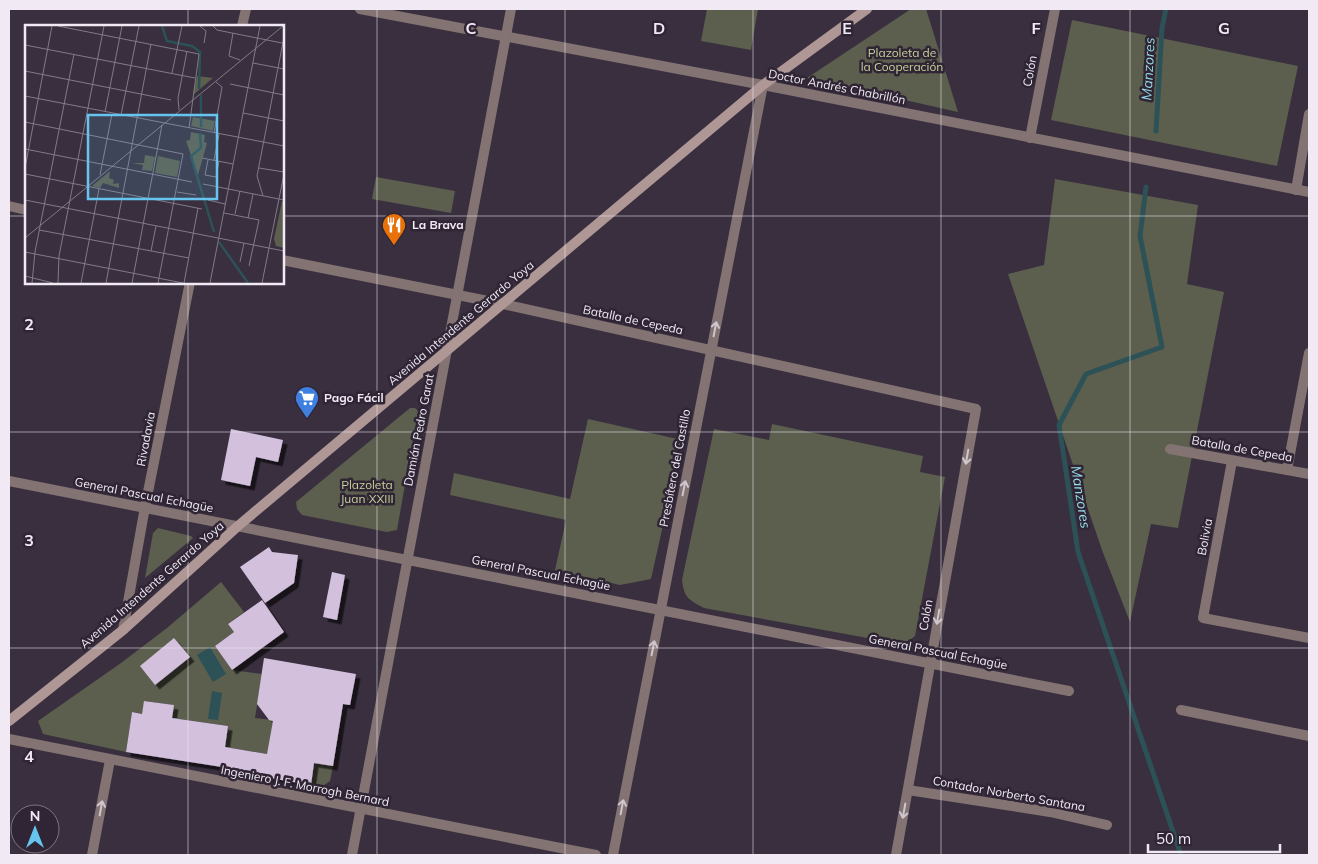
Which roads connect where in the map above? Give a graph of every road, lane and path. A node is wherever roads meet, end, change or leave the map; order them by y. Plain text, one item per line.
1 (246, 9) edge
2 (360, 9) edge
3 (511, 9) edge
4 (867, 9) edge
5 (1055, 9) edge
6 (242, 25) edge
7 (506, 37) junction
8 (763, 85) junction
9 (1309, 114) edge
10 (1030, 138) junction
11 (1296, 190) junction
12 (1309, 192) edge
13 (9, 206) edge
14 (25, 210) edge
15 (284, 260) edge
16 (190, 284) edge
17 (457, 295) junction
18 (503, 304) junction
19 (711, 350) junction
20 (446, 353) junction
21 (1309, 353) edge
22 (976, 409) joint
23 (1170, 449) dead end
24 (1232, 461) junction
25 (1287, 470) junction
26 (1309, 474) edge
27 (9, 480) edge
28 (145, 508) junction
29 (238, 526) junction
30 (407, 560) junction
31 (660, 610) junction
32 (123, 630) junction
33 (1309, 638) edge
34 (930, 664) junction
35 (1069, 691) dead end
36 (1181, 710) dead end
37 (9, 721) edge
38 (1309, 736) edge
39 (9, 739) edge
40 (110, 760) junction
41 (908, 790) junction
42 (360, 809) junction
43 (1107, 825) dead end
44 (92, 855) edge
45 (352, 855) edge
46 (596, 855) edge
47 (613, 855) edge
48 (896, 855) edge

1 - 6 street
2 - 7 street, Doctor Andrés Chabrillón
3 - 7 street, Damián Pedro Garat
4 - 8 main road, Avenida Intendente Gerardo Yoya
5 - 10 street, Colón
7 - 8 street, Doctor Andrés Chabrillón
7 - 17 street, Damián Pedro Garat
8 - 10 street, Doctor Andrés Chabrillón
8 - 18 main road, Avenida Intendente Gerardo Yoya
19 -> 8 street, Presbítero del Castillo
9 - 11 street
10 - 11 street, Doctor Andrés Chabrillón
11 - 12 street, Doctor Andrés Chabrillón
13 - 14 street
15 - 17 street, Batalla de Cepeda
16 - 28 street, Rivadavia
17 - 18 street, Batalla de Cepeda
17 - 20 street, Damián Pedro Garat
18 - 19 street, Batalla de Cepeda
18 - 20 main road, Avenida Intendente Gerardo Yoya
19 - 22 street, Batalla de Cepeda
31 -> 19 street, Presbítero del Castillo
20 - 29 main road, Avenida Intendente Gerardo Yoya
20 - 30 street, Damián Pedro Garat
21 - 25 street
22 -> 34 street, Colón
23 - 24 street, Batalla de Cepeda
24 - 25 street, Batalla de Cepeda
24 - 33 street, Bolivia
25 - 26 street, Batalla de Cepeda
27 - 28 street, General Pascual Echagüe
28 - 29 street, General Pascual Echagüe
28 - 32 street, Rivadavia
29 - 30 street, General Pascual Echagüe
29 - 32 main road, Avenida Intendente Gerardo Yoya
30 - 31 street, General Pascual Echagüe
30 - 42 street, Damián Pedro Garat
31 - 34 street, General Pascual Echagüe
47 -> 31 street, Presbítero del Castillo
32 - 37 main road, Avenida Intendente Gerardo Yoya
34 - 35 street, General Pascual Echagüe
34 - 41 street, Colón
36 - 38 street
39 - 40 street, Ingeniero J. F. Morrogh Bernard
40 - 42 street, Ingeniero J. F. Morrogh Bernard
44 -> 40 street
41 - 43 street, Contador Norberto Santana
41 -> 48 street, Colón
42 - 45 street, Damián Pedro Garat
42 - 46 street, Ingeniero J. F. Morrogh Bernard

